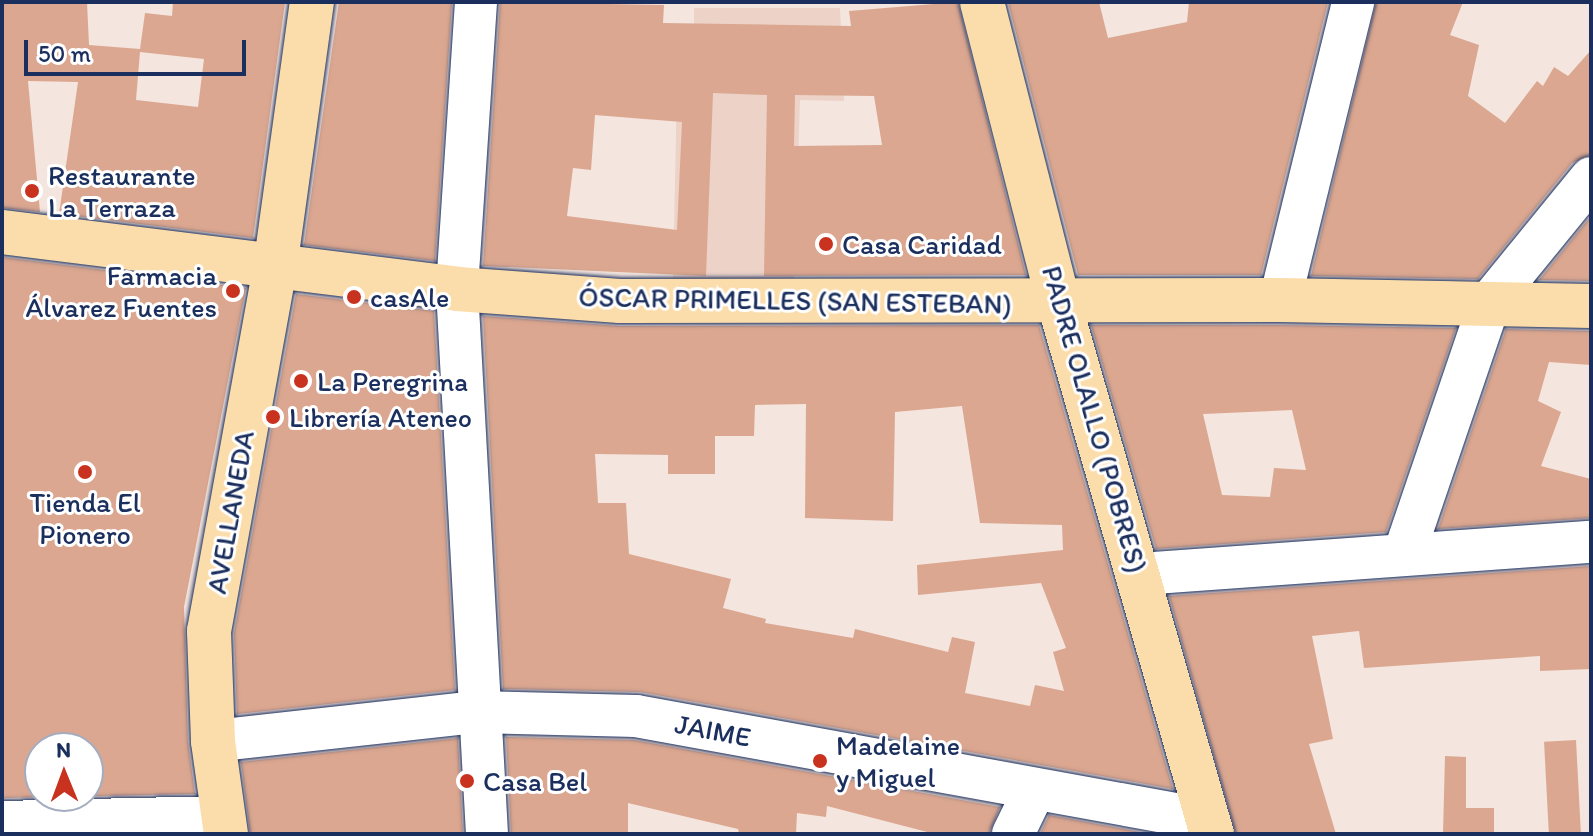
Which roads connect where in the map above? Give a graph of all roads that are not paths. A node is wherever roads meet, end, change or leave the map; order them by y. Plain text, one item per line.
1 (312, 2) edge
2 (476, 2) edge
3 (982, 2) edge
4 (1353, 2) edge
5 (1591, 178) edge
6 (2, 232) edge
7 (275, 268) junction
8 (457, 289) junction
9 (1280, 300) junction
10 (1490, 302) junction
11 (1059, 303) junction
12 (1591, 306) edge
13 (1591, 542) edge
14 (1405, 551) junction
15 (1140, 574) junction
16 (477, 712) junction
17 (213, 741) junction
18 (1034, 791) junction
19 (2, 822) edge
20 (225, 825) edge
21 (1210, 827) edge
22 (487, 834) edge
23 (1013, 834) edge

1 - 7 main road, AVELLANEDA
2 - 8 street
3 - 11 main road, PADRE OLALLO (POBRES)
4 - 9 street
5 - 10 street
6 - 7 main road, ÓSCAR PRIMELLES (SAN ESTEBAN)
7 - 8 main road, ÓSCAR PRIMELLES (SAN ESTEBAN)
7 - 17 main road, AVELLANEDA
8 - 11 main road, ÓSCAR PRIMELLES (SAN ESTEBAN)
8 - 16 street
9 - 10 main road, ÓSCAR PRIMELLES (SAN ESTEBAN)
9 - 11 main road, ÓSCAR PRIMELLES (SAN ESTEBAN)
10 - 12 main road, ÓSCAR PRIMELLES (SAN ESTEBAN)
10 - 14 street
11 - 15 main road, PADRE OLALLO (POBRES)
13 - 14 street
14 - 15 street
15 - 21 main road, PADRE OLALLO (POBRES)
16 - 17 street, JAIME
16 - 18 street, JAIME
16 - 22 street
17 - 20 main road, AVELLANEDA
18 - 21 street, JAIME
18 - 23 street
19 - 20 street

